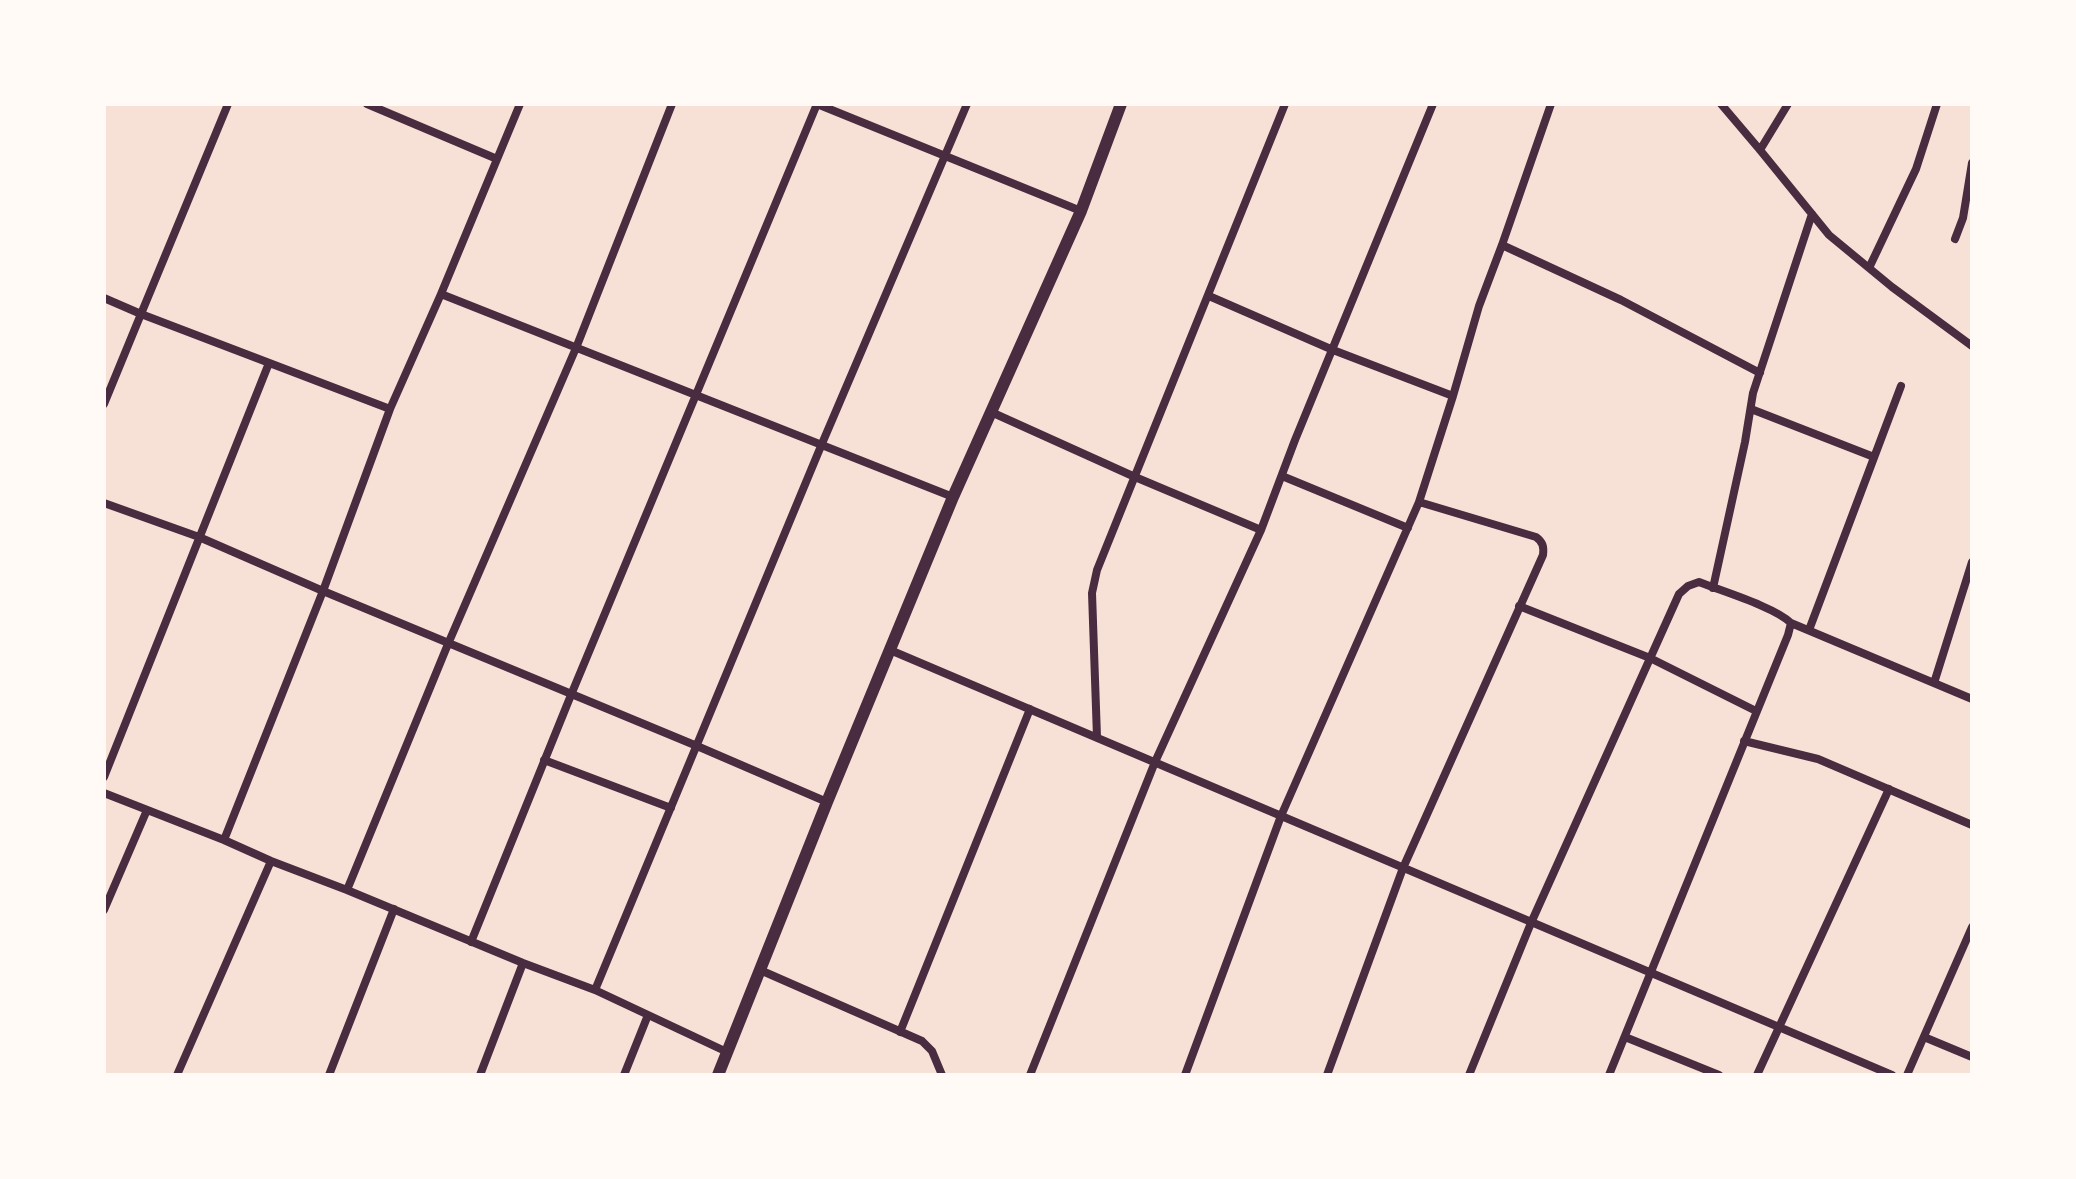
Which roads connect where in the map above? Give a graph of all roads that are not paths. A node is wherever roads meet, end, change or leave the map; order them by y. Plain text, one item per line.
1 (228, 104) edge
2 (367, 104) edge
3 (520, 104) edge
4 (672, 104) edge
5 (817, 104) edge
6 (967, 104) edge
7 (1121, 104) edge
8 (1285, 104) edge
9 (1433, 104) edge
10 (1551, 104) edge
11 (1721, 104) edge
12 (1788, 104) edge
13 (1937, 104) edge
14 (1760, 150) junction
15 (947, 155) junction
16 (497, 159) junction
17 (1972, 163) edge
18 (1081, 211) junction
19 (1812, 214) junction
20 (1955, 239) dead end
21 (1502, 245) junction
22 (1869, 268) junction
23 (441, 294) junction
24 (1209, 296) junction
25 (104, 298) edge
26 (141, 314) junction
27 (1972, 346) edge
28 (576, 348) junction
29 (1333, 350) junction
30 (269, 363) junction
31 (1760, 373) junction
32 (1901, 386) dead end
33 (695, 395) junction
34 (1453, 396) junction
35 (104, 404) edge
36 (390, 409) junction
37 (1751, 409) junction
38 (991, 412) junction
39 (821, 446) junction
40 (1874, 457) junction
41 (1282, 476) junction
42 (1135, 477) junction
43 (953, 497) junction
44 (1419, 502) junction
45 (104, 503) edge
46 (1408, 528) junction
47 (1261, 530) junction
48 (199, 537) junction
49 (1972, 562) edge
50 (1713, 588) junction
51 (323, 591) junction
52 (1519, 606) junction
53 (1791, 623) junction
54 (1809, 630) junction
55 (448, 644) junction
56 (890, 650) junction
57 (1650, 658) junction
58 (1934, 683) junction
59 (571, 695) junction
60 (1972, 699) edge
61 (1030, 709) junction
62 (1756, 711) junction
63 (1097, 737) junction
64 (1744, 741) junction
65 (697, 746) junction
66 (544, 760) junction
67 (1155, 762) junction
68 (104, 777) edge
69 (1889, 789) junction
70 (104, 793) edge
71 (827, 802) junction
72 (671, 808) junction
73 (147, 810) junction
74 (1281, 816) junction
75 (1972, 825) edge
76 (224, 840) junction
77 (271, 861) junction
78 (1403, 868) junction
79 (347, 890) junction
80 (394, 909) junction
81 (104, 910) edge
82 (1531, 923) junction
83 (1972, 927) edge
84 (1969, 940) edge
85 (471, 942) junction
86 (523, 963) junction
87 (760, 970) junction
88 (1651, 974) junction
89 (595, 990) junction
90 (648, 1015) junction
91 (1779, 1027) junction
92 (900, 1032) junction
93 (1625, 1037) junction
94 (1924, 1037) junction
95 (727, 1052) junction
96 (1972, 1057) edge
97 (1032, 1074) edge
98 (177, 1075) edge
99 (329, 1075) edge
100 (480, 1075) edge
101 (624, 1075) edge
102 (718, 1075) edge
103 (942, 1075) edge
104 (1185, 1075) edge
105 (1327, 1075) edge
106 (1469, 1075) edge
107 (1609, 1075) edge
108 (1719, 1075) edge
109 (1757, 1075) edge
110 (1892, 1075) edge
111 (1907, 1075) edge

1 - 26 street
2 - 16 street
3 - 16 street
4 - 28 street
5 - 15 street
5 - 33 street
6 - 15 street
7 - 18 street
8 - 24 street
9 - 29 street
10 - 21 street
11 - 14 street
12 - 14 street
13 - 22 street
14 - 19 street
15 - 18 street
15 - 39 street
16 - 23 street
17 - 20 street
18 - 38 street
19 - 22 street
19 - 31 street
21 - 31 street
21 - 34 street
22 - 27 street
23 - 28 street
23 - 36 street
24 - 29 street
24 - 42 street
25 - 26 street
26 - 30 street
26 - 35 street
28 - 33 street
28 - 55 street
29 - 34 street
29 - 41 street
30 - 36 street
30 - 48 street
31 - 37 street
32 - 40 street
33 - 39 street
33 - 59 street
34 - 44 street
36 - 51 street
37 - 40 street
37 - 50 street
38 - 42 street
38 - 43 street
39 - 43 street
39 - 65 street
40 - 54 street
41 - 46 street
41 - 47 street
42 - 47 street
42 - 63 street
43 - 56 street
44 - 46 street
44 - 52 street
45 - 48 street
46 - 74 street
47 - 67 street
48 - 51 street
48 - 68 street
49 - 58 street
50 - 53 street
50 - 57 street
51 - 55 street
51 - 76 street
52 - 57 street
52 - 78 street
53 - 54 street
53 - 62 street
54 - 58 street
55 - 59 street
55 - 79 street
56 - 61 street
56 - 71 street
57 - 62 street
57 - 82 street
58 - 60 street
59 - 65 street
59 - 66 street
61 - 63 street
61 - 92 street
62 - 64 street
63 - 67 street
64 - 69 street
64 - 88 street
65 - 71 street
65 - 72 street
66 - 72 street
66 - 85 street
67 - 74 street
67 - 97 street
69 - 75 street
69 - 91 street
70 - 73 street
71 - 87 street
72 - 89 street
73 - 76 street
73 - 81 street
74 - 78 street
74 - 104 street
76 - 77 street
77 - 79 street
77 - 98 street
78 - 82 street
78 - 105 street
79 - 80 street
80 - 85 street
80 - 99 street
82 - 88 street
82 - 106 street
83 - 84 street
84 - 94 street
85 - 86 street
86 - 89 street
86 - 100 street
87 - 92 street
87 - 95 street
88 - 91 street
88 - 93 street
89 - 90 street
90 - 95 street
90 - 101 street
91 - 109 street
91 - 110 street
92 - 103 street
93 - 107 street
93 - 108 street
94 - 96 street
94 - 111 street
95 - 102 street

